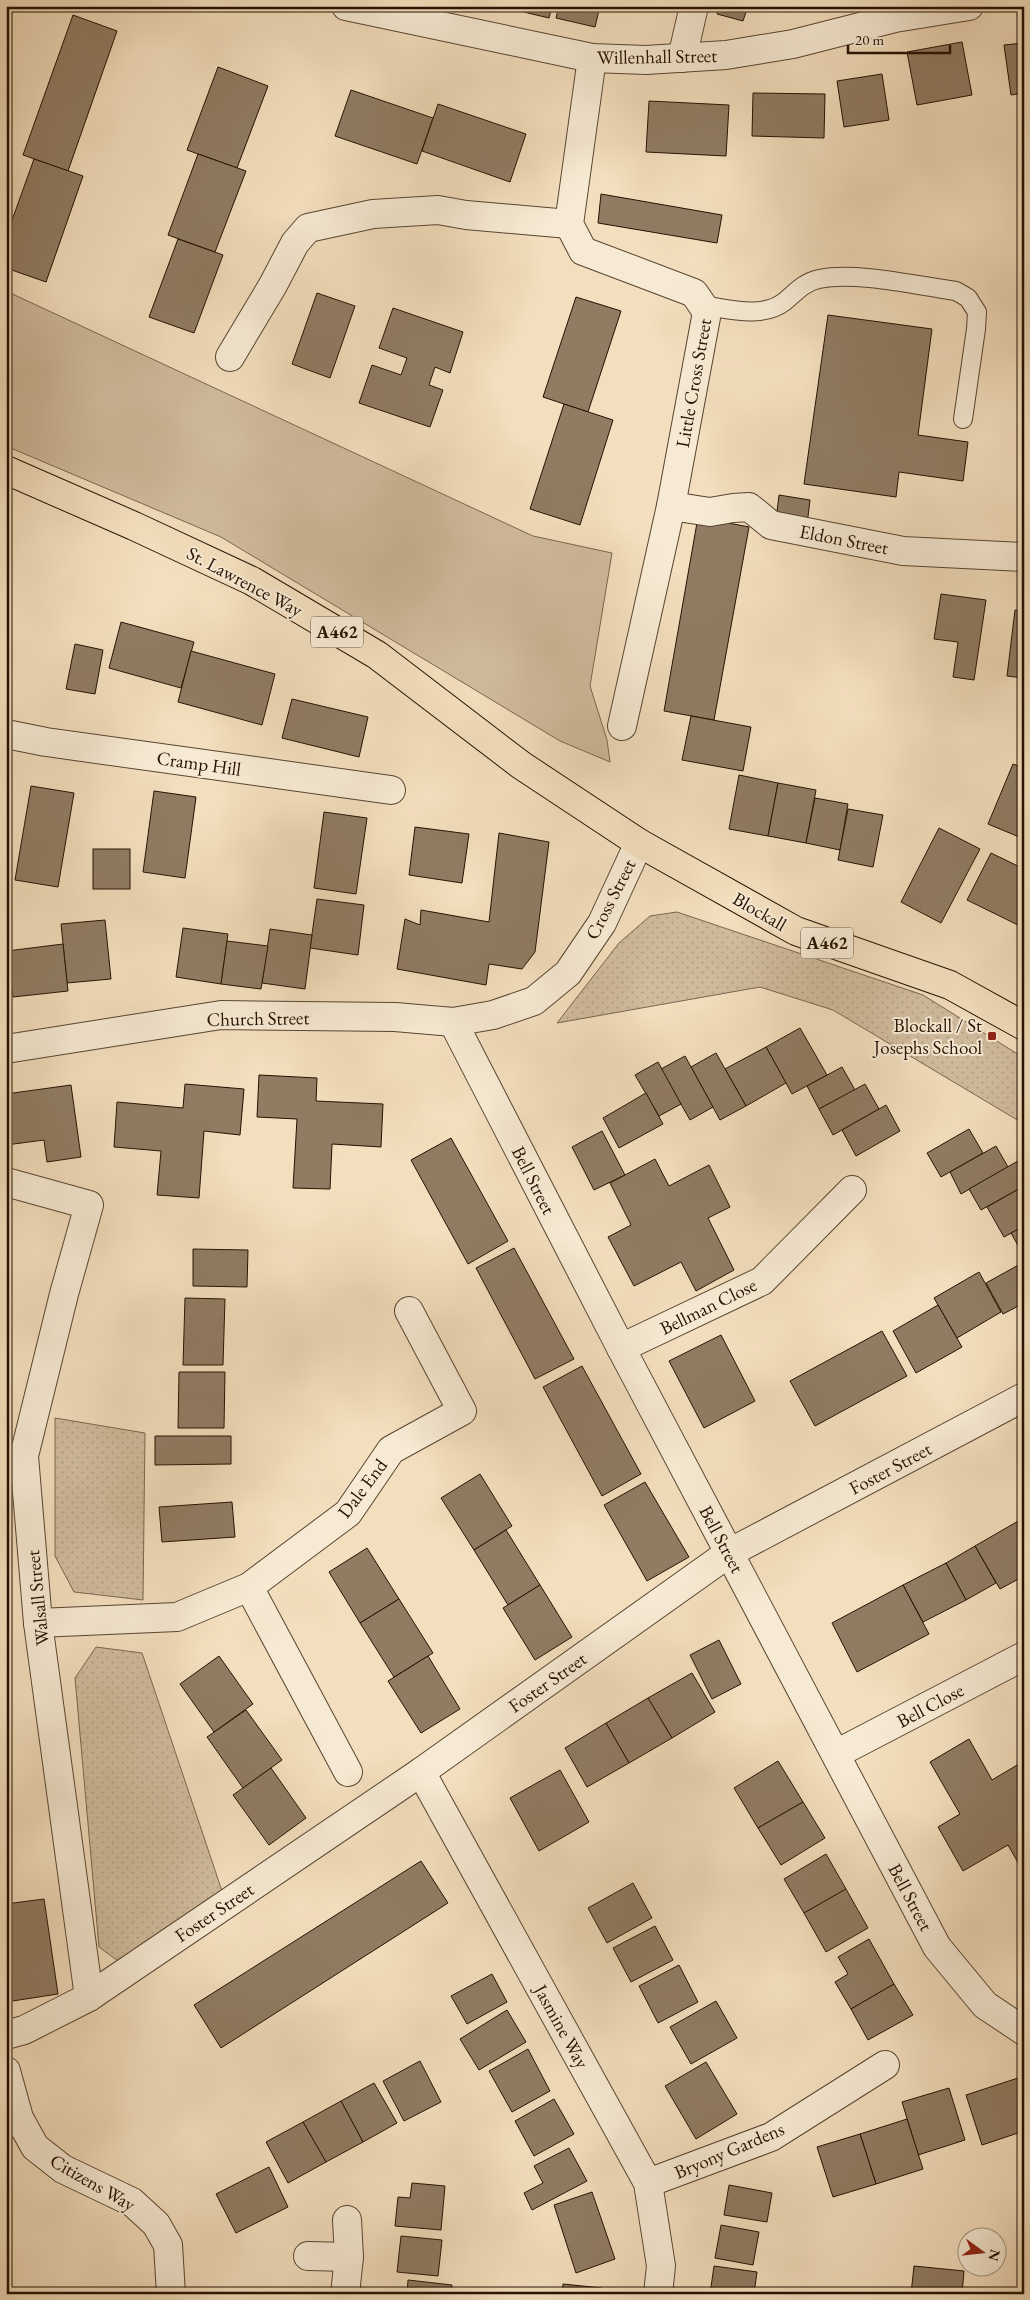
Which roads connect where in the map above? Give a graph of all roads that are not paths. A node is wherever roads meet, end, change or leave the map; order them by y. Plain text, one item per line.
1 (346, 6) edge
2 (694, 6) edge
3 (969, 6) edge
4 (592, 58) junction
5 (682, 58) junction
6 (569, 224) junction
7 (702, 305) junction
8 (230, 357) dead end
9 (963, 419) dead end
10 (6, 470) edge
11 (671, 506) junction
12 (1024, 557) edge
13 (622, 726) dead end
14 (6, 734) edge
15 (391, 790) dead end
16 (639, 842) junction
17 (453, 1022) junction
18 (1024, 1026) edge
19 (6, 1049) edge
20 (6, 1182) edge
21 (852, 1190) dead end
22 (409, 1311) dead end
23 (621, 1348) junction
24 (1024, 1397) edge
25 (729, 1553) junction
26 (249, 1587) junction
27 (38, 1623) junction
28 (1024, 1656) edge
29 (836, 1754) junction
30 (348, 1772) dead end
31 (421, 1772) junction
32 (89, 1997) junction
33 (1024, 2031) edge
34 (6, 2035) edge
35 (884, 2065) dead end
36 (6, 2071) edge
37 (648, 2183) junction
38 (347, 2220) dead end
39 (308, 2256) dead end
40 (349, 2258) junction
41 (171, 2294) edge
42 (345, 2294) edge
43 (658, 2294) edge

1 - 4 street, Willenhall Street
2 - 5 street
3 - 5 street, Willenhall Street
4 - 5 street, Willenhall Street
4 - 6 street
6 - 7 street, Little Cross Street
6 - 8 street
7 - 9 lane
7 - 11 street, Little Cross Street
10 - 16 main road, St. Lawrence Way / A462
11 - 12 street, Eldon Street
11 - 13 street, Little Cross Street
14 - 15 street, Cramp Hill
16 - 17 street, Cross Street
16 - 18 main road, Blockall / A462
17 - 19 street, Church Street
17 - 23 street, Bell Street
20 - 27 street, Walsall Street
21 - 23 street, Bellman Close
22 - 26 street, Dale End
23 - 25 street, Bell Street
24 - 25 street, Foster Street
25 - 29 street, Bell Street
25 - 31 street, Foster Street
26 - 27 street, Dale End
26 - 30 street
27 - 32 street, Walsall Street
28 - 29 street, Bell Close
29 - 33 street, Bell Street
31 - 32 street, Foster Street
31 - 37 street, Jasmine Way
32 - 34 street, Foster Street
35 - 37 street, Bryony Gardens
36 - 41 street, Citizens Way
37 - 43 street, Jasmine Way
38 - 40 street
39 - 40 street
40 - 42 street

